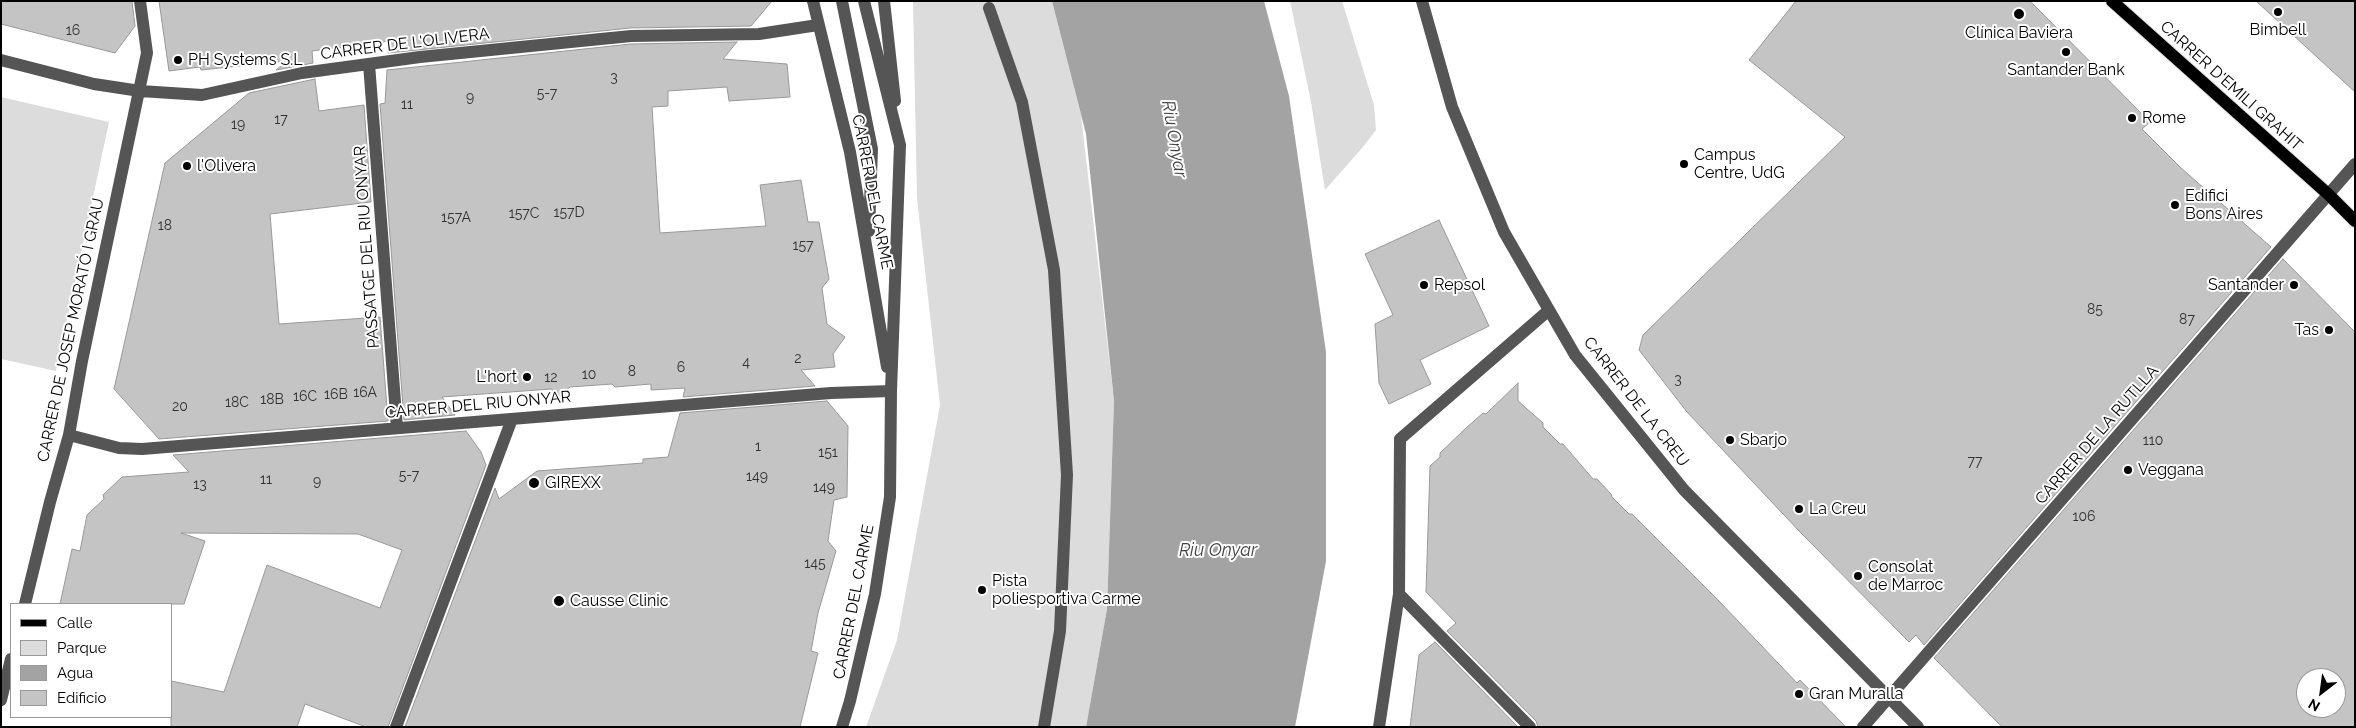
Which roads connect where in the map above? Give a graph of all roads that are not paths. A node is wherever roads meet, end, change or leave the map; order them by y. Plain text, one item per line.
1 (140, 1) edge
2 (812, 1) edge
3 (842, 1) edge
4 (864, 1) edge
5 (884, 1) edge
6 (1422, 1) edge
7 (2112, 1) edge
8 (988, 8) dead end
9 (818, 25) junction
10 (1, 60) edge
11 (369, 64) junction
12 (140, 91) junction
13 (900, 146) junction
14 (2355, 164) edge
15 (2328, 194) junction
16 (2355, 222) edge
17 (868, 259) junction
18 (1549, 310) junction
19 (891, 391) junction
20 (512, 419) junction
21 (397, 428) junction
22 (69, 436) junction
23 (1399, 594) junction
24 (25, 603) edge
25 (10, 663) edge
26 (1890, 698) junction
27 (1, 700) edge
28 (396, 727) edge
29 (842, 727) edge
30 (1044, 727) edge
31 (1379, 727) edge
32 (1530, 727) edge
33 (1863, 727) edge
34 (1918, 727) edge

1 - 12 street, CARRER DE JOSEP MORATÓ I GRAU
2 - 9 street, CARRER DEL CARME
3 - 17 street
4 - 13 street, CARRER DEL CARME
5 - 13 street
6 - 18 street, CARRER DE LA CREU
7 - 15 main road, CARRER D'EMILI GRAHIT
8 - 30 street
9 - 11 street, CARRER DE L'OLIVERA
9 - 17 street, CARRER DEL CARME
10 - 12 street, CARRER DE L'OLIVERA
11 - 12 street, CARRER DE L'OLIVERA
11 - 21 street, PASSATGE DEL RIU ONYAR
12 - 22 street, CARRER DE JOSEP MORATÓ I GRAU
13 - 19 street, CARRER DEL CARME
14 - 15 street, CARRER DE LA RUTLLA
15 - 16 main road, CARRER D'EMILI GRAHIT
15 - 26 street, CARRER DE LA RUTLLA
17 - 19 street, CARRER DEL CARME
18 - 23 street
18 - 26 street, CARRER DE LA CREU
19 - 20 street, CARRER DEL RIU ONYAR
19 - 29 street, CARRER DEL CARME
20 - 21 street, CARRER DEL RIU ONYAR
20 - 28 street
21 - 22 street, CARRER DEL RIU ONYAR
22 - 24 street, CARRER DE JOSEP MORATÓ I GRAU
23 - 31 street
23 - 32 street
25 - 27 street
26 - 33 street, CARRER DE LA RUTLLA
26 - 34 street, CARRER DE LA CREU

